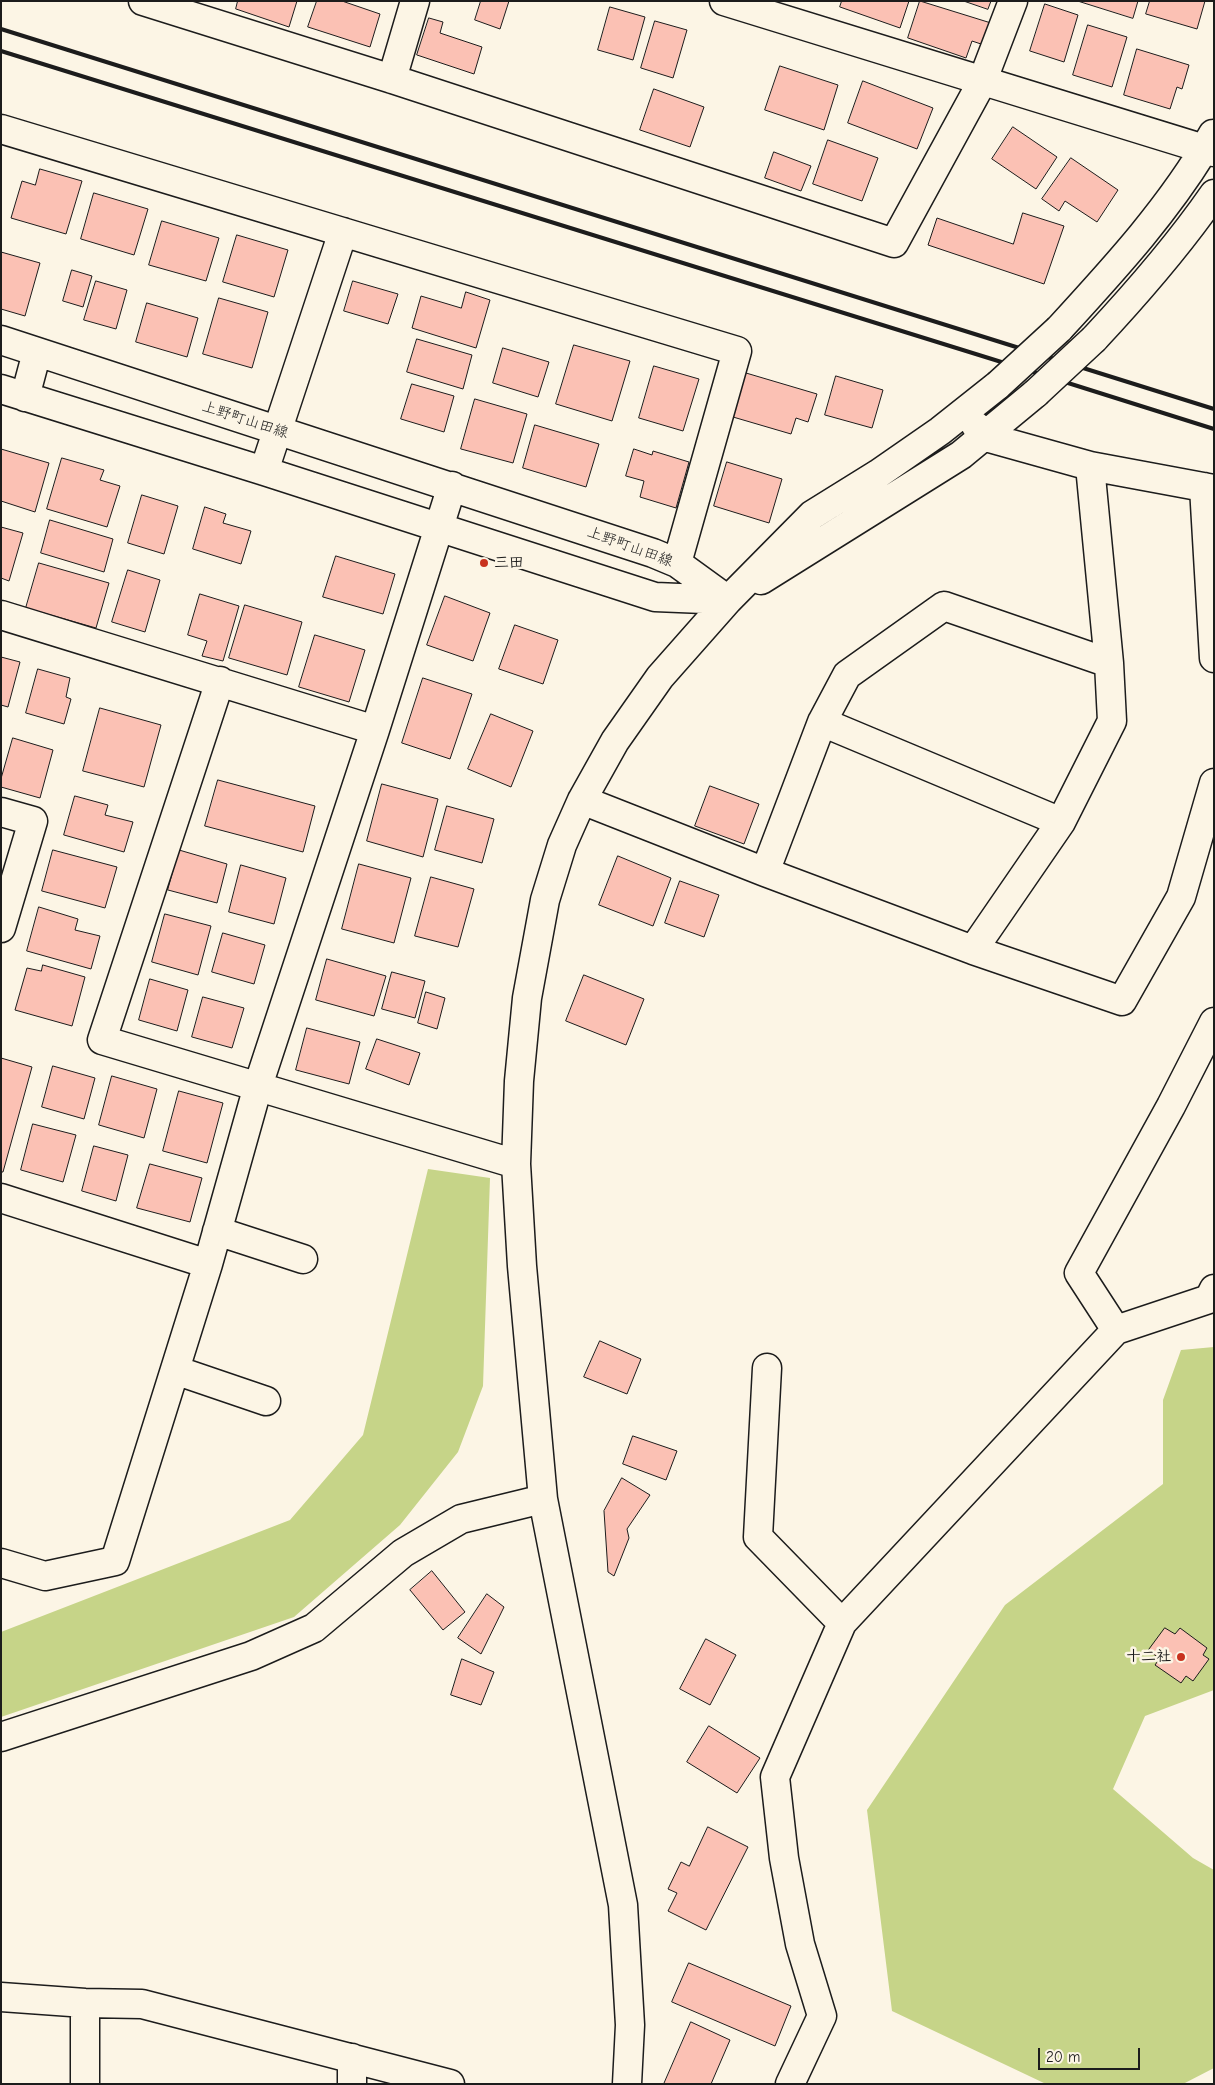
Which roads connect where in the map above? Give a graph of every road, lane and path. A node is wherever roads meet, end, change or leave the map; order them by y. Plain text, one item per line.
1 (143, 1) edge
2 (415, 1) edge
3 (724, 1) edge
4 (1013, 1) edge
5 (392, 79) junction
6 (982, 82) junction
7 (1, 129) edge
8 (1210, 145) edge
9 (1214, 194) edge
10 (343, 232) junction
11 (1, 340) edge
12 (37, 352) junction
13 (13, 393) edge
14 (964, 412) junction
15 (277, 431) junction
16 (986, 437) junction
17 (1090, 466) junction
18 (264, 471) junction
19 (452, 486) junction
20 (1209, 488) edge
21 (439, 528) junction
22 (677, 563) junction
23 (728, 600) junction
24 (1, 615) edge
25 (1214, 658) edge
26 (1109, 663) junction
27 (220, 681) junction
28 (822, 722) junction
29 (376, 730) junction
30 (1214, 783) edge
31 (582, 800) junction
32 (1, 812) edge
33 (1061, 822) junction
34 (765, 872) junction
35 (1, 928) edge
36 (973, 950) junction
37 (1214, 1022) edge
38 (258, 1086) junction
39 (516, 1164) junction
40 (1, 1198) edge
41 (217, 1231) junction
42 (304, 1259) dead end
43 (208, 1264) junction
44 (1214, 1289) edge
45 (1116, 1330) junction
46 (767, 1368) dead end
47 (175, 1370) junction
48 (266, 1401) dead end
49 (543, 1500) junction
50 (1, 1563) edge
51 (842, 1623) junction
52 (1, 1737) edge
53 (1, 1997) edge
54 (85, 2003) junction
55 (352, 2071) edge
56 (85, 2084) edge
57 (450, 2084) edge
58 (627, 2084) edge
59 (790, 2084) edge

1 - 5 street
2 - 5 street
3 - 6 street
4 - 6 street
5 - 6 street
6 - 8 street
7 - 10 street
8 - 14 street, bridge
9 - 16 street, bridge
10 - 15 street
10 - 22 street
11 - 12 street, 上野町山田線
12 - 13 street
12 - 15 street, 上野町山田線
13 - 18 street
14 - 16 street
14 - 23 street
15 - 18 street
15 - 19 street, 上野町山田線
16 - 17 street
16 - 23 street
17 - 20 street
17 - 26 street
18 - 21 street
19 - 21 street
19 - 22 street, 上野町山田線
20 - 25 street
21 - 23 street
21 - 29 street
22 - 23 street, 上野町山田線
23 - 31 street
24 - 27 street
26 - 28 street
26 - 33 street
27 - 29 street
27 - 38 street
28 - 33 street
28 - 34 street
29 - 38 street
30 - 36 street
31 - 34 street
31 - 39 street
32 - 35 street
33 - 36 street
34 - 36 street
37 - 45 street
38 - 39 street
38 - 41 street
39 - 49 street
40 - 43 street
41 - 42 street
41 - 43 street
43 - 47 street
44 - 45 street
45 - 51 street
46 - 51 street
47 - 48 street
47 - 50 street
49 - 52 street
49 - 58 street
51 - 59 street
53 - 54 street
54 - 55 street
54 - 56 street
55 - 57 street

